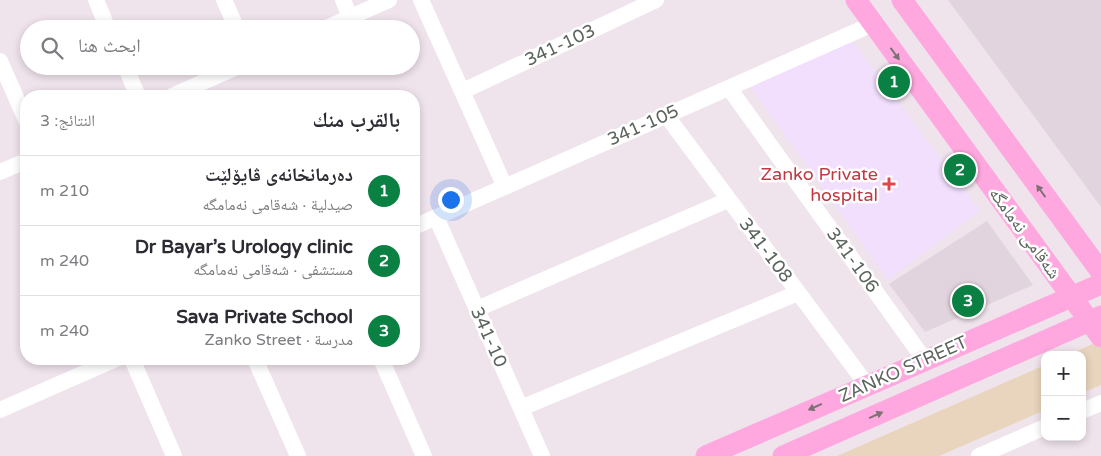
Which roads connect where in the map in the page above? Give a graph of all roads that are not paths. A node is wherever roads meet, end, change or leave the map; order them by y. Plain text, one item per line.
1 (96, 0) edge
2 (224, 0) edge
3 (343, 0) edge
4 (389, 0) edge
5 (421, 0) edge
6 (656, 0) edge
7 (856, 0) edge
8 (902, 0) edge
9 (350, 17) junction
10 (104, 20) edge
11 (233, 20) edge
12 (344, 20) edge
13 (873, 24) junction
14 (0, 61) edge
15 (129, 75) edge
16 (219, 75) edge
17 (729, 88) junction
18 (135, 90) edge
19 (185, 90) edge
20 (463, 91) junction
21 (20, 106) edge
22 (666, 115) junction
23 (974, 162) junction
24 (20, 164) edge
25 (0, 172) edge
26 (505, 187) junction
27 (728, 200) junction
28 (1059, 216) junction
29 (436, 217) junction
30 (420, 225) edge
31 (1101, 252) edge
32 (1101, 272) edge
33 (1101, 284) edge
34 (798, 293) junction
35 (1071, 296) junction
36 (477, 309) junction
37 (1010, 322) junction
38 (1097, 325) edge
39 (1101, 346) edge
40 (924, 360) junction
41 (990, 364) junction
42 (102, 365) edge
43 (134, 365) edge
44 (258, 365) edge
45 (384, 365) edge
46 (867, 385) junction
47 (1101, 403) edge
48 (521, 408) junction
49 (1086, 409) edge
50 (0, 410) edge
51 (1041, 429) edge
52 (172, 455) edge
53 (298, 456) edge
54 (424, 456) edge
55 (542, 456) edge
56 (706, 456) edge
57 (784, 456) edge
58 (979, 456) edge

1 - 10 street
2 - 11 street
3 - 9 street
4 - 9 street
5 - 20 street
6 - 20 street, 341-103
7 - 13 main road, شەقامی نەمامگە
28 -> 8 main road
9 - 12 street
13 - 17 street, 341-105
13 -> 23 main road, شەقامی نەمامگە
14 - 21 street
15 - 18 street
16 - 19 street
17 - 22 street, 341-105
17 - 40 street, 341-106
20 - 26 street
22 - 26 street, 341-105
22 - 27 street, 341-108
23 - 35 main road, شەقامی نەمامگە
23 - 37 main road
24 - 25 street
26 - 29 street, 341-105
27 - 34 street, 341-108
27 - 36 street
28 - 31 main road
28 - 32 main road
29 - 30 street, 341-105
29 - 36 street, 341-10
33 - 35 main road, ZANKO STREET
34 - 46 street, 341-108
34 - 48 street
35 - 37 main road, ZANKO STREET
35 - 38 main road, شەقامی نەمامگە
36 - 48 street, 341-10
37 - 40 main road, ZANKO STREET
38 - 41 main road, ZANKO STREET
39 - 41 main road
40 - 46 main road, ZANKO STREET
57 -> 41 main road, ZANKO STREET
42 - 50 street
43 - 52 street
44 - 53 street
45 - 54 street
46 -> 56 main road, ZANKO STREET
47 - 49 street
48 - 55 street, 341-10
51 - 58 street

